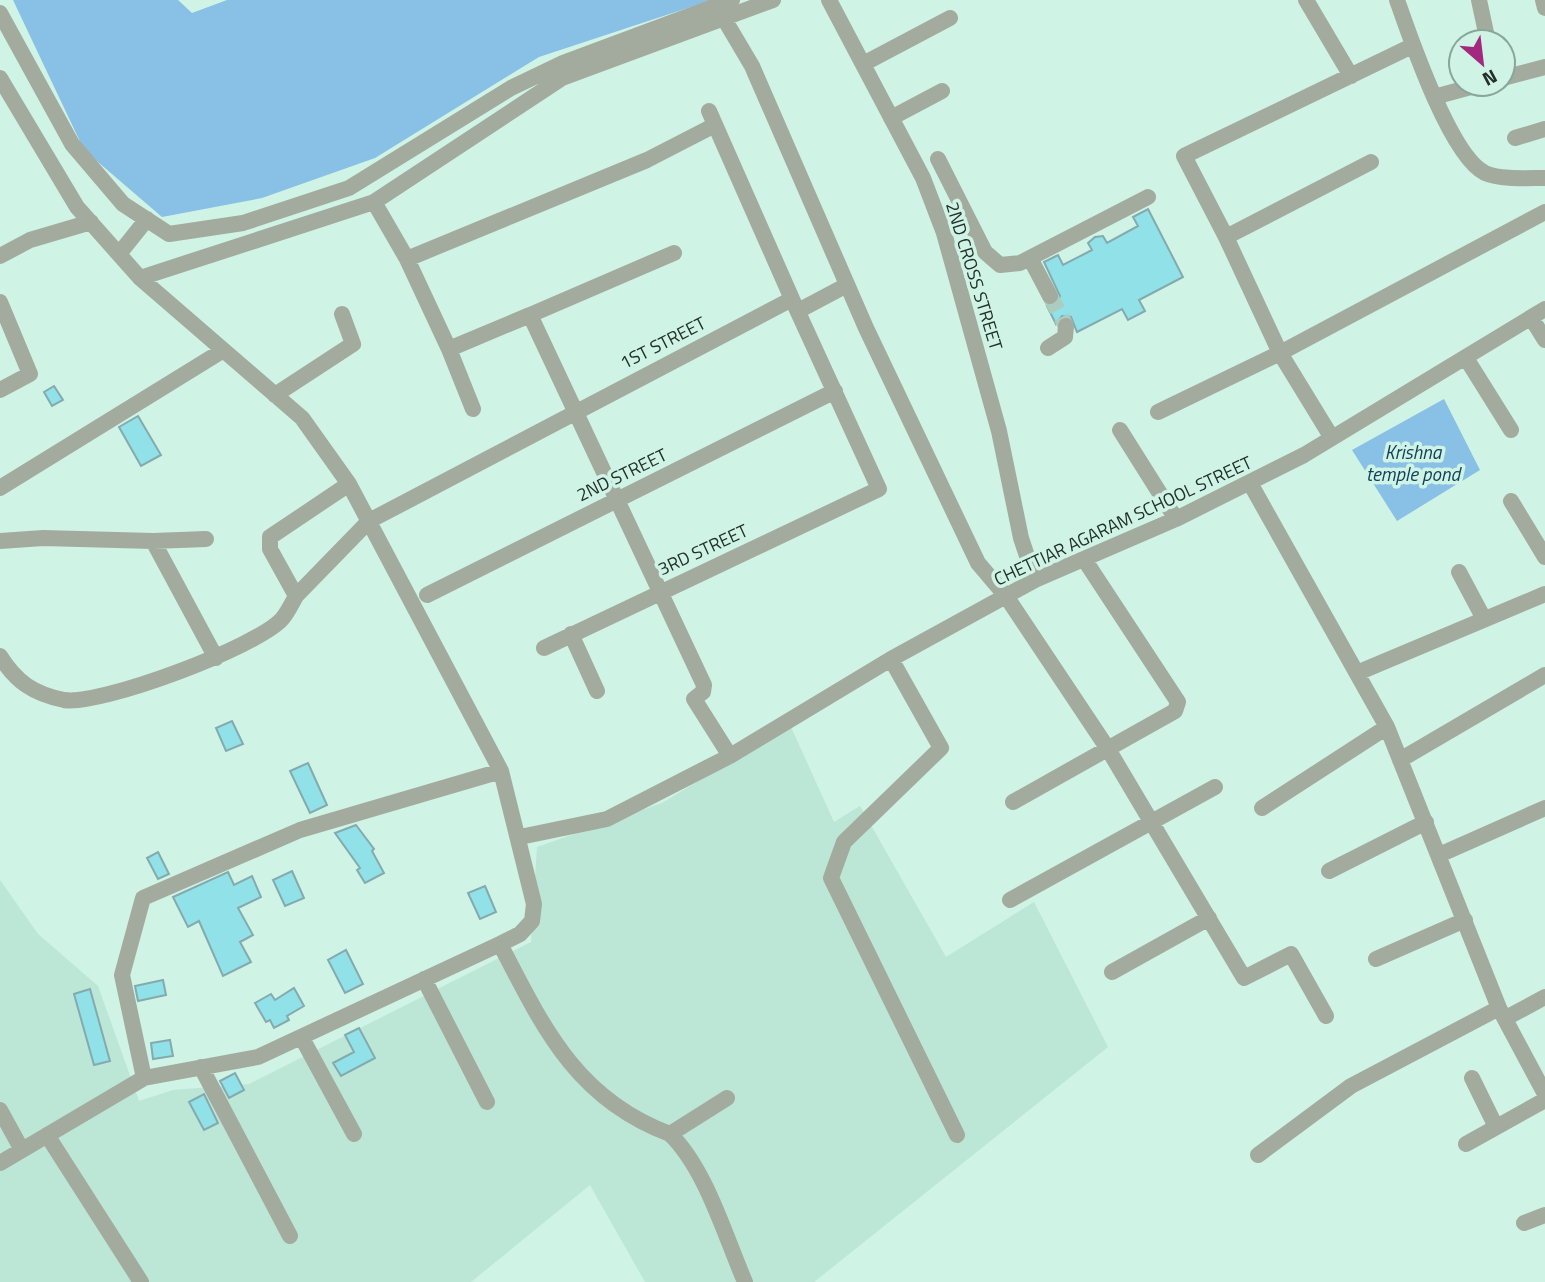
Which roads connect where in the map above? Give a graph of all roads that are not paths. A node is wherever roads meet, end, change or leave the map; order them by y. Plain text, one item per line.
1 (732, 0) edge
2 (773, 0) edge
3 (829, 0) edge
4 (1306, 0) edge
5 (1397, 0) edge
6 (1479, 0) edge
7 (1544, 0) edge
8 (1545, 8) edge
9 (0, 13) edge
10 (723, 17) junction
11 (950, 18) dead end
12 (1485, 28) edge
13 (1412, 46) junction
14 (863, 64) junction
15 (1545, 67) edge
16 (1517, 74) edge
17 (1350, 76) junction
18 (0, 78) edge
19 (942, 91) dead end
20 (1447, 93) edge
21 (1434, 97) junction
22 (891, 118) junction
23 (1545, 130) edge
24 (1515, 138) dead end
25 (938, 159) dead end
26 (1371, 162) dead end
27 (1545, 178) edge
28 (1148, 197) dead end
29 (374, 202) junction
30 (1545, 212) edge
31 (147, 219) junction
32 (91, 222) junction
33 (944, 233) junction
34 (974, 233) junction
35 (1226, 237) junction
36 (674, 253) dead end
37 (119, 254) junction
38 (0, 256) edge
39 (1030, 258) junction
40 (407, 259) junction
41 (140, 278) junction
42 (847, 285) junction
43 (1050, 296) tunnel mouth
44 (0, 302) edge
45 (795, 305) junction
46 (1545, 309) edge
47 (342, 314) dead end
48 (530, 315) junction
49 (1532, 319) junction
50 (1066, 326) dead end
51 (1545, 340) edge
52 (1048, 348) dead end
53 (449, 349) junction
54 (222, 351) junction
55 (1280, 353) junction
56 (1466, 358) junction
57 (0, 390) edge
58 (835, 391) junction
59 (275, 394) junction
60 (474, 409) dead end
61 (573, 411) junction
62 (1158, 412) dead end
63 (1120, 430) dead end
64 (1511, 430) dead end
65 (1332, 438) junction
66 (1250, 483) junction
67 (349, 484) junction
68 (0, 488) edge
69 (615, 499) junction
70 (1511, 502) dead end
71 (1177, 519) junction
72 (369, 521) junction
73 (206, 539) dead end
74 (0, 541) edge
75 (153, 541) junction
76 (1545, 557) edge
77 (1084, 559) junction
78 (1459, 572) dead end
79 (1035, 580) junction
80 (659, 592) junction
81 (1545, 594) edge
82 (427, 595) dead end
83 (296, 596) junction
84 (1006, 596) junction
85 (1484, 620) junction
86 (571, 634) junction
87 (544, 648) dead end
88 (0, 656) edge
89 (216, 658) junction
90 (891, 659) junction
91 (1357, 673) junction
92 (1545, 675) edge
93 (597, 691) dead end
94 (1387, 727) junction
95 (1108, 749) junction
96 (730, 756) junction
97 (1400, 760) junction
98 (501, 771) junction
99 (1215, 787) dead end
100 (1013, 802) dead end
101 (1262, 808) dead end
102 (1545, 808) edge
103 (1152, 822) junction
104 (1426, 822) junction
105 (520, 837) junction
106 (1439, 855) junction
107 (1329, 871) dead end
108 (1010, 900) dead end
109 (1209, 918) junction
110 (1465, 919) junction
111 (500, 944) junction
112 (1376, 959) dead end
113 (1112, 972) dead end
114 (424, 979) junction
115 (1545, 997) edge
116 (1503, 1013) junction
117 (1326, 1016) dead end
118 (302, 1038) junction
119 (201, 1067) junction
120 (144, 1078) junction
121 (1472, 1078) dead end
122 (1545, 1094) edge
123 (727, 1098) dead end
124 (1545, 1100) edge
125 (487, 1102) dead end
126 (0, 1110) edge
127 (1496, 1127) junction
128 (354, 1134) dead end
129 (670, 1134) junction
130 (47, 1135) junction
131 (957, 1135) dead end
132 (1466, 1144) dead end
133 (22, 1150) junction
134 (1258, 1155) dead end
135 (0, 1163) edge
136 (1545, 1215) edge
137 (1524, 1223) dead end
138 (290, 1236) dead end
139 (141, 1282) edge
140 (745, 1282) edge

1 - 31 street
2 - 10 street
3 - 14 street, 2ND CROSS STREET
4 - 17 street
5 - 13 street
6 - 12 street
7 - 8 street
9 - 31 street
10 - 29 street
10 - 42 street
11 - 14 street
13 - 17 street
13 - 21 street
14 - 22 street, 2ND CROSS STREET
15 - 16 street
17 - 35 street
18 - 32 street
19 - 22 street
20 - 21 street
21 - 27 street
22 - 33 street, 2ND CROSS STREET
23 - 24 street
25 - 34 street
26 - 35 street
28 - 39 street
29 - 40 street
29 - 41 street
30 - 55 street
31 - 37 street
32 - 37 street
32 - 38 street
33 - 34 street
33 - 79 street, 2ND CROSS STREET
34 - 39 street
35 - 55 street
36 - 48 street
37 - 41 street
39 - 43 street
40 - 45 street
40 - 53 street
41 - 54 street
42 - 45 street, 1ST STREET
42 - 84 street
44 - 57 street
45 - 58 street
45 - 61 street, 1ST STREET
46 - 49 street, CHETTIAR AGARAM SCHOOL STREET
47 - 59 street
48 - 53 street
48 - 61 street
49 - 51 street
49 - 56 street, CHETTIAR AGARAM SCHOOL STREET
50 - 52 street
53 - 60 street
54 - 59 street
54 - 68 street
55 - 62 street
55 - 65 street
56 - 64 street
56 - 65 street, CHETTIAR AGARAM SCHOOL STREET
58 - 69 street, 2ND STREET
58 - 80 street, 3RD STREET
59 - 67 street
61 - 69 street
61 - 72 street, 1ST STREET
63 - 71 street
65 - 66 street, CHETTIAR AGARAM SCHOOL STREET
66 - 71 street, CHETTIAR AGARAM SCHOOL STREET
66 - 91 street
67 - 72 street
67 - 83 street
69 - 80 street
69 - 82 street, 2ND STREET
70 - 76 street
71 - 77 street, CHETTIAR AGARAM SCHOOL STREET
72 - 83 street, 1ST STREET
72 - 98 street
73 - 75 street
74 - 75 street
75 - 89 street
77 - 79 street, CHETTIAR AGARAM SCHOOL STREET
77 - 95 street
78 - 85 street
79 - 84 street, CHETTIAR AGARAM SCHOOL STREET
80 - 86 street, 3RD STREET
80 - 96 street
81 - 85 street
83 - 89 street, 1ST STREET
84 - 90 street, CHETTIAR AGARAM SCHOOL STREET
84 - 95 street
85 - 91 street
86 - 87 street, 3RD STREET
86 - 93 street
88 - 89 street, 1ST STREET
90 - 96 street, CHETTIAR AGARAM SCHOOL STREET
90 - 131 street
91 - 94 street
92 - 97 street
94 - 97 street
94 - 101 street
95 - 100 street
95 - 103 street
96 - 105 street, CHETTIAR AGARAM SCHOOL STREET
97 - 104 street
98 - 105 street
98 - 120 street
99 - 103 street
102 - 106 street
103 - 108 street
103 - 109 street
104 - 106 street
104 - 107 street
105 - 111 street
106 - 110 street
109 - 113 street
109 - 117 street
110 - 112 street
110 - 116 street
111 - 114 street
111 - 129 street
114 - 118 street
114 - 125 street
115 - 116 street
116 - 122 street
116 - 134 street
118 - 119 street
118 - 128 street
119 - 120 street
119 - 138 street
120 - 130 street
121 - 127 street
123 - 129 street
124 - 127 street
126 - 133 street
127 - 132 street
129 - 140 street
130 - 133 street
130 - 139 street
133 - 135 street
136 - 137 street

